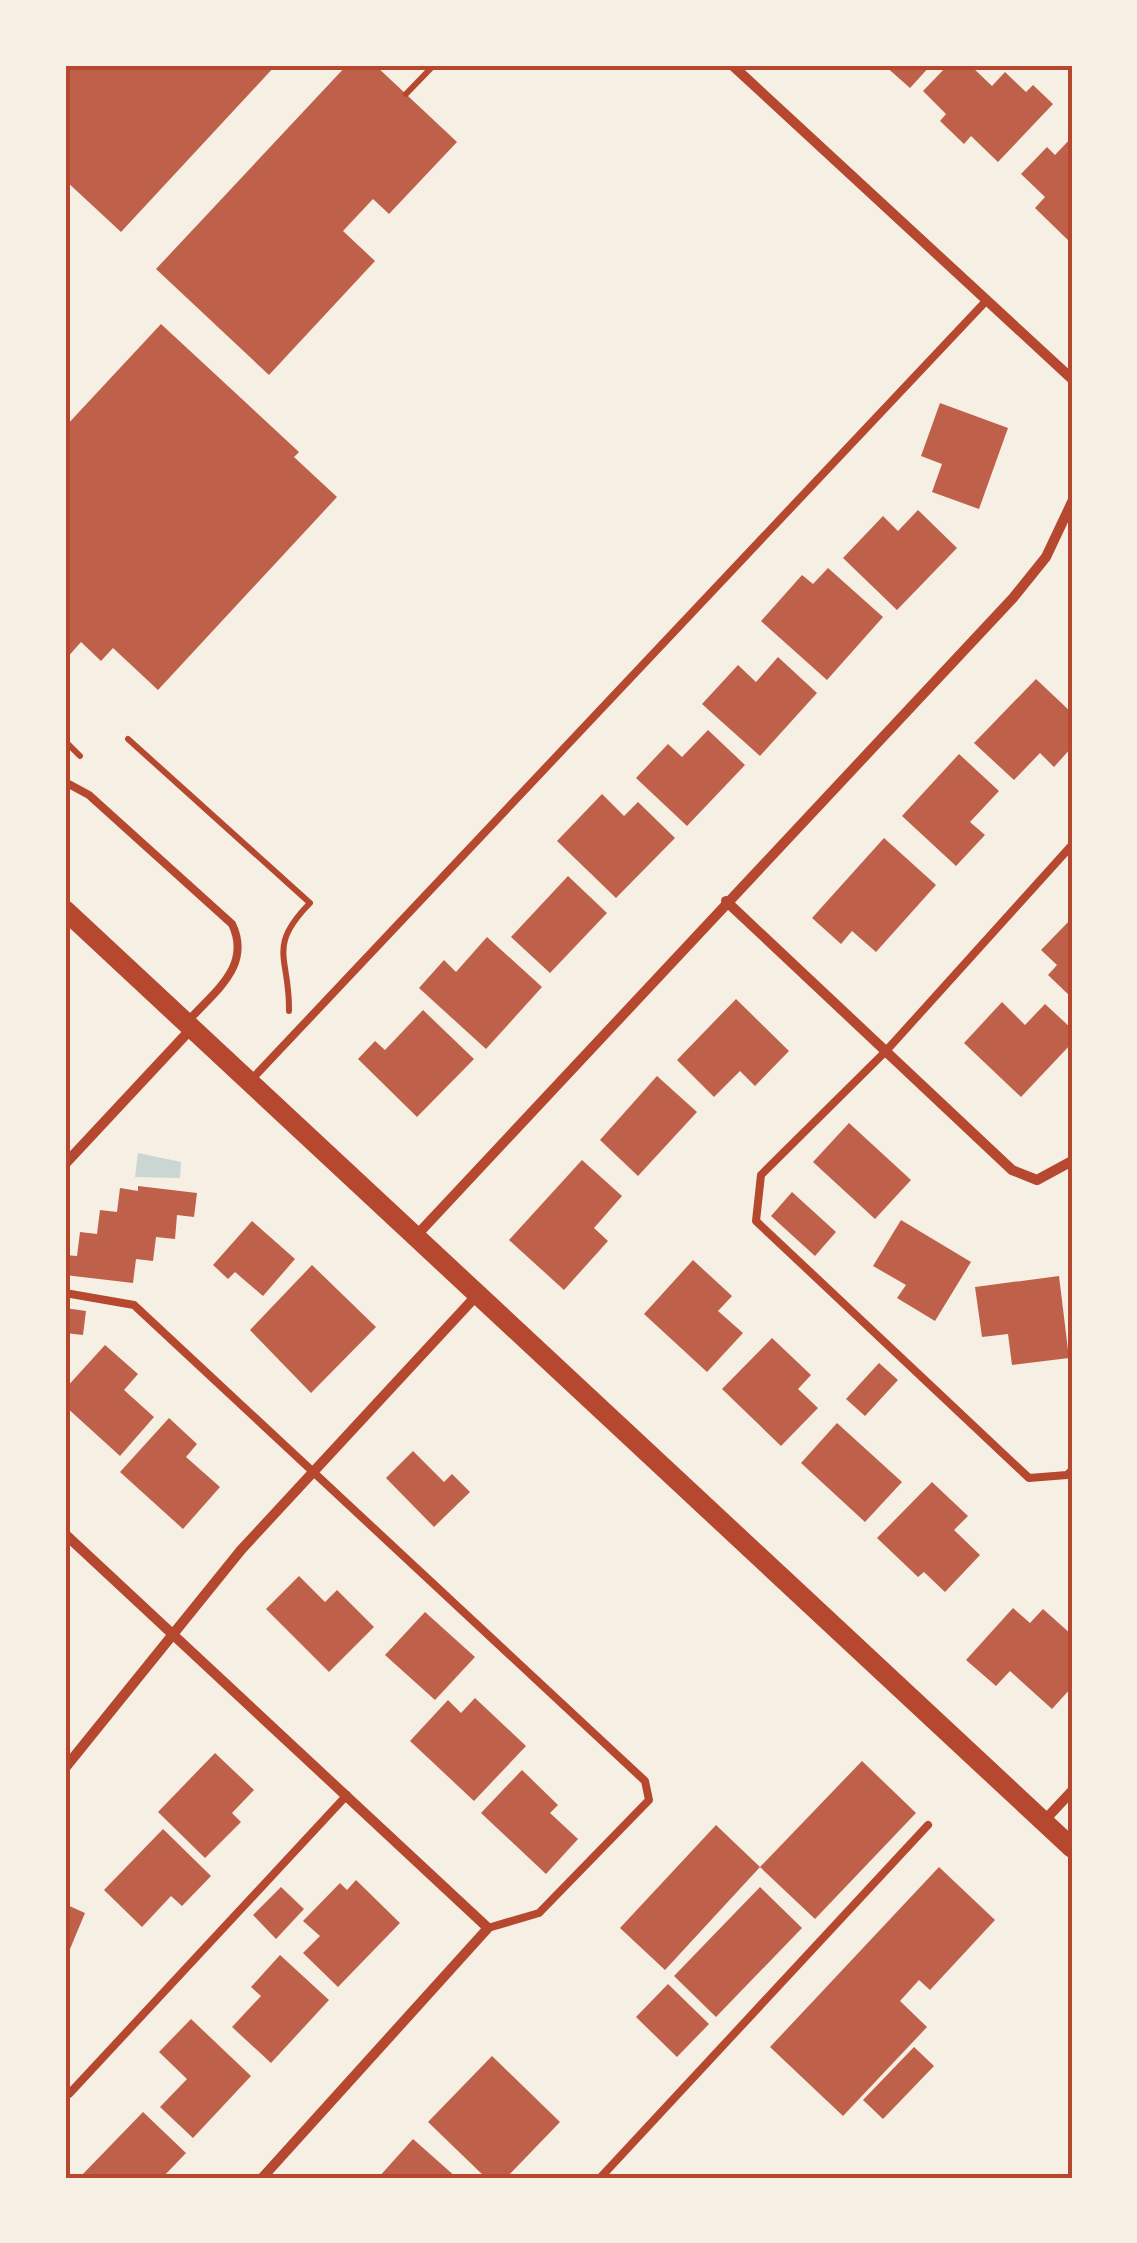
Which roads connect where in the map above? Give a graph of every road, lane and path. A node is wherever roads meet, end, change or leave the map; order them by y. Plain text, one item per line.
1 (434, 65) edge
2 (732, 65) edge
3 (406, 94) dead end
4 (987, 300) junction
5 (1072, 379) edge
6 (1072, 502) edge
7 (128, 739) dead end
8 (65, 741) edge
9 (80, 756) dead end
10 (65, 782) edge
11 (1072, 845) edge
12 (726, 901) junction
13 (65, 910) edge
14 (282, 1021) dead end
15 (188, 1026) junction
16 (886, 1051) junction
17 (249, 1082) junction
18 (1072, 1161) edge
19 (65, 1164) edge
20 (416, 1236) junction
21 (65, 1293) edge
22 (477, 1295) junction
23 (313, 1469) junction
24 (1072, 1470) edge
25 (65, 1534) edge
26 (174, 1634) junction
27 (65, 1768) edge
28 (1072, 1791) edge
29 (347, 1795) junction
30 (1043, 1822) junction
31 (928, 1825) dead end
32 (1072, 1848) edge
33 (488, 1928) junction
34 (65, 2090) edge
35 (262, 2178) edge
36 (600, 2178) edge

1 - 3 path
2 - 4 street
4 - 5 street
4 - 17 lane
6 - 12 street
7 - 14 path
8 - 9 path
10 - 15 lane
11 - 16 lane
12 - 16 street
12 - 20 street
13 - 15 main road
15 - 17 main road
15 - 19 street
16 - 18 street
16 - 24 lane
17 - 20 main road
20 - 22 main road
21 - 23 lane
22 - 23 street
22 - 30 main road
23 - 26 street
23 - 33 lane
25 - 26 street
26 - 27 street
26 - 29 street
28 - 30 street
29 - 33 street
29 - 34 lane
30 - 32 main road
31 - 36 lane
33 - 35 street

